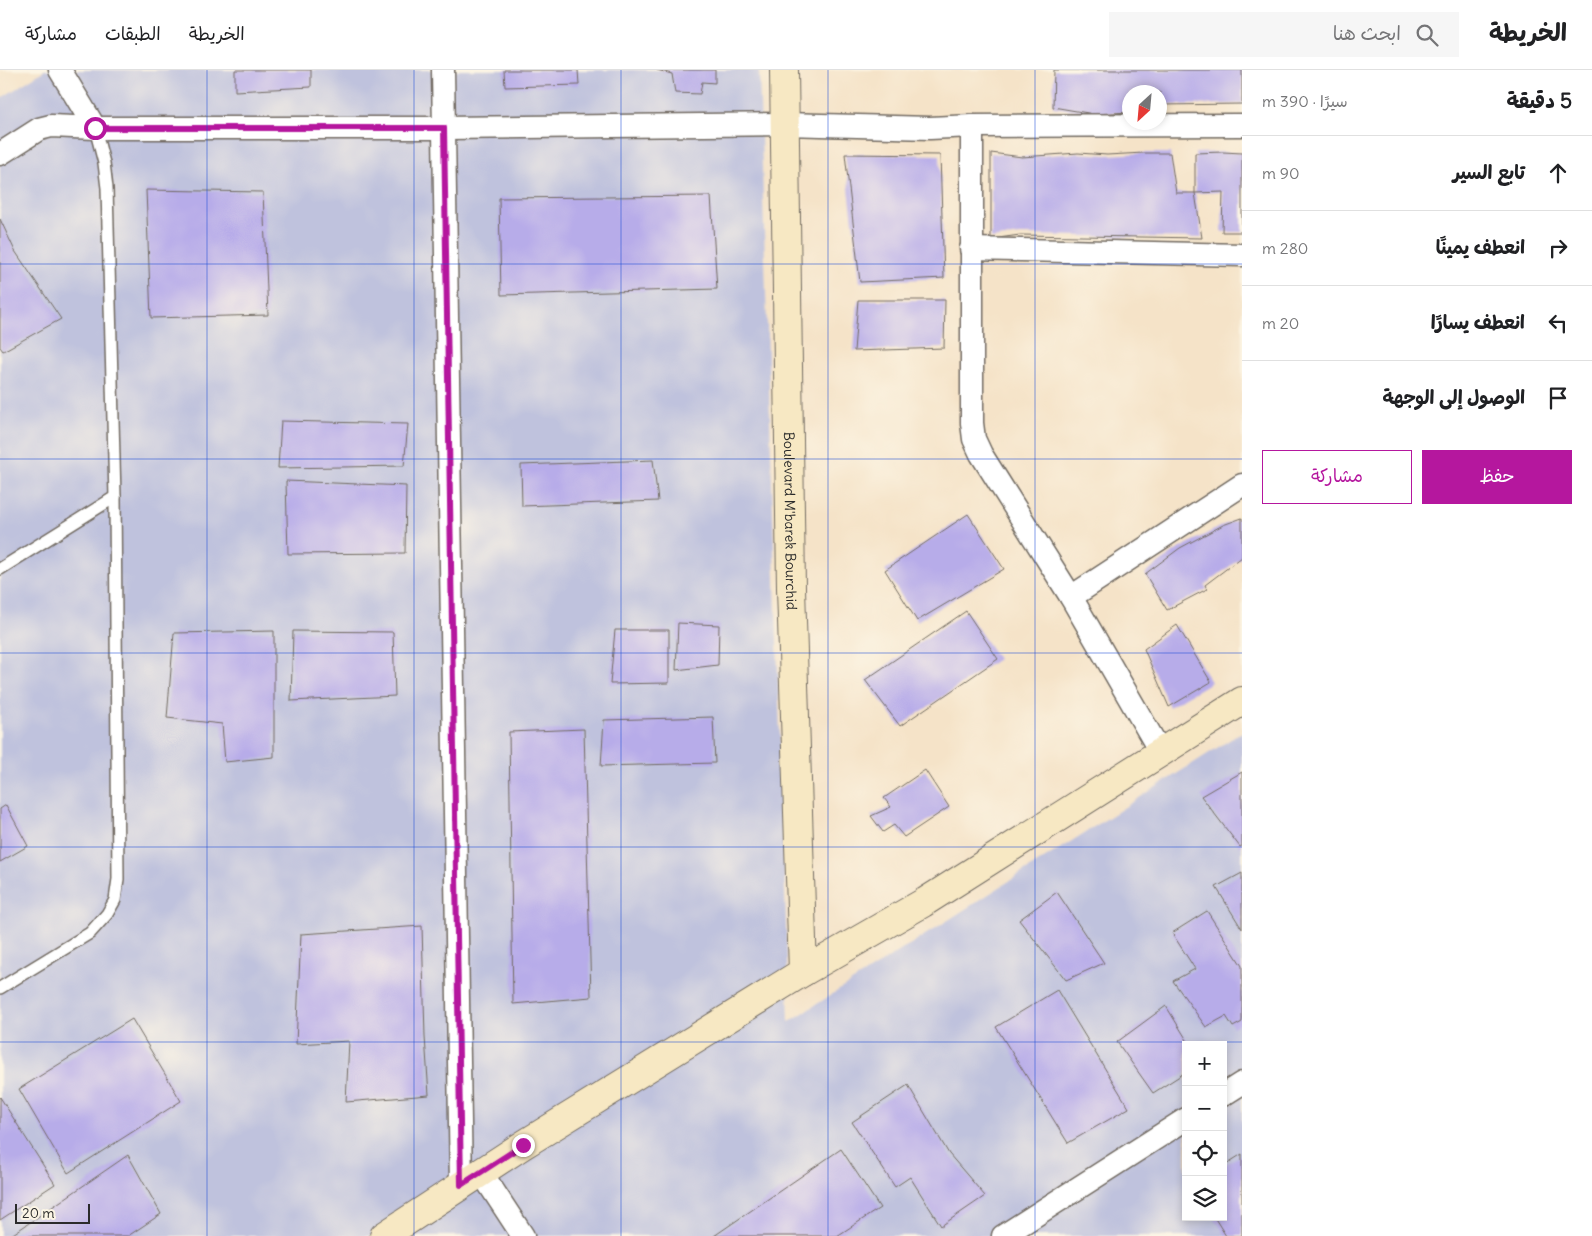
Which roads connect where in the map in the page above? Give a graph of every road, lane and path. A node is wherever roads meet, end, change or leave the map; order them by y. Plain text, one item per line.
1 (60, 70) edge
2 (443, 70) edge
3 (784, 70) edge
4 (784, 124) junction
5 (1242, 125) edge
6 (972, 126) junction
7 (95, 128) junction
8 (444, 128) junction
9 (0, 154) edge
10 (972, 249) junction
11 (1242, 255) edge
12 (1242, 486) edge
13 (114, 497) junction
14 (0, 569) edge
15 (1071, 597) junction
16 (1242, 701) edge
17 (1161, 753) junction
18 (802, 972) junction
19 (0, 988) edge
20 (1242, 1083) edge
21 (1227, 1092) edge
22 (1182, 1122) edge
23 (471, 1179) junction
24 (384, 1236) edge
25 (523, 1236) edge
26 (1003, 1236) edge

1 - 7 street
2 - 8 street
3 - 4 street, Boulevard M'barek Bourchid
4 - 6 street
4 - 8 street
4 - 18 street, Boulevard M'barek Bourchid
5 - 6 street
6 - 10 street
7 - 8 street
7 - 9 street
7 - 13 lane
8 - 23 street
10 - 11 street
10 - 15 street
12 - 15 street
13 - 14 lane
13 - 19 lane
15 - 17 street
16 - 17 street
17 - 18 street
18 - 23 street
20 - 21 street
22 - 26 street
23 - 24 street
23 - 25 street

